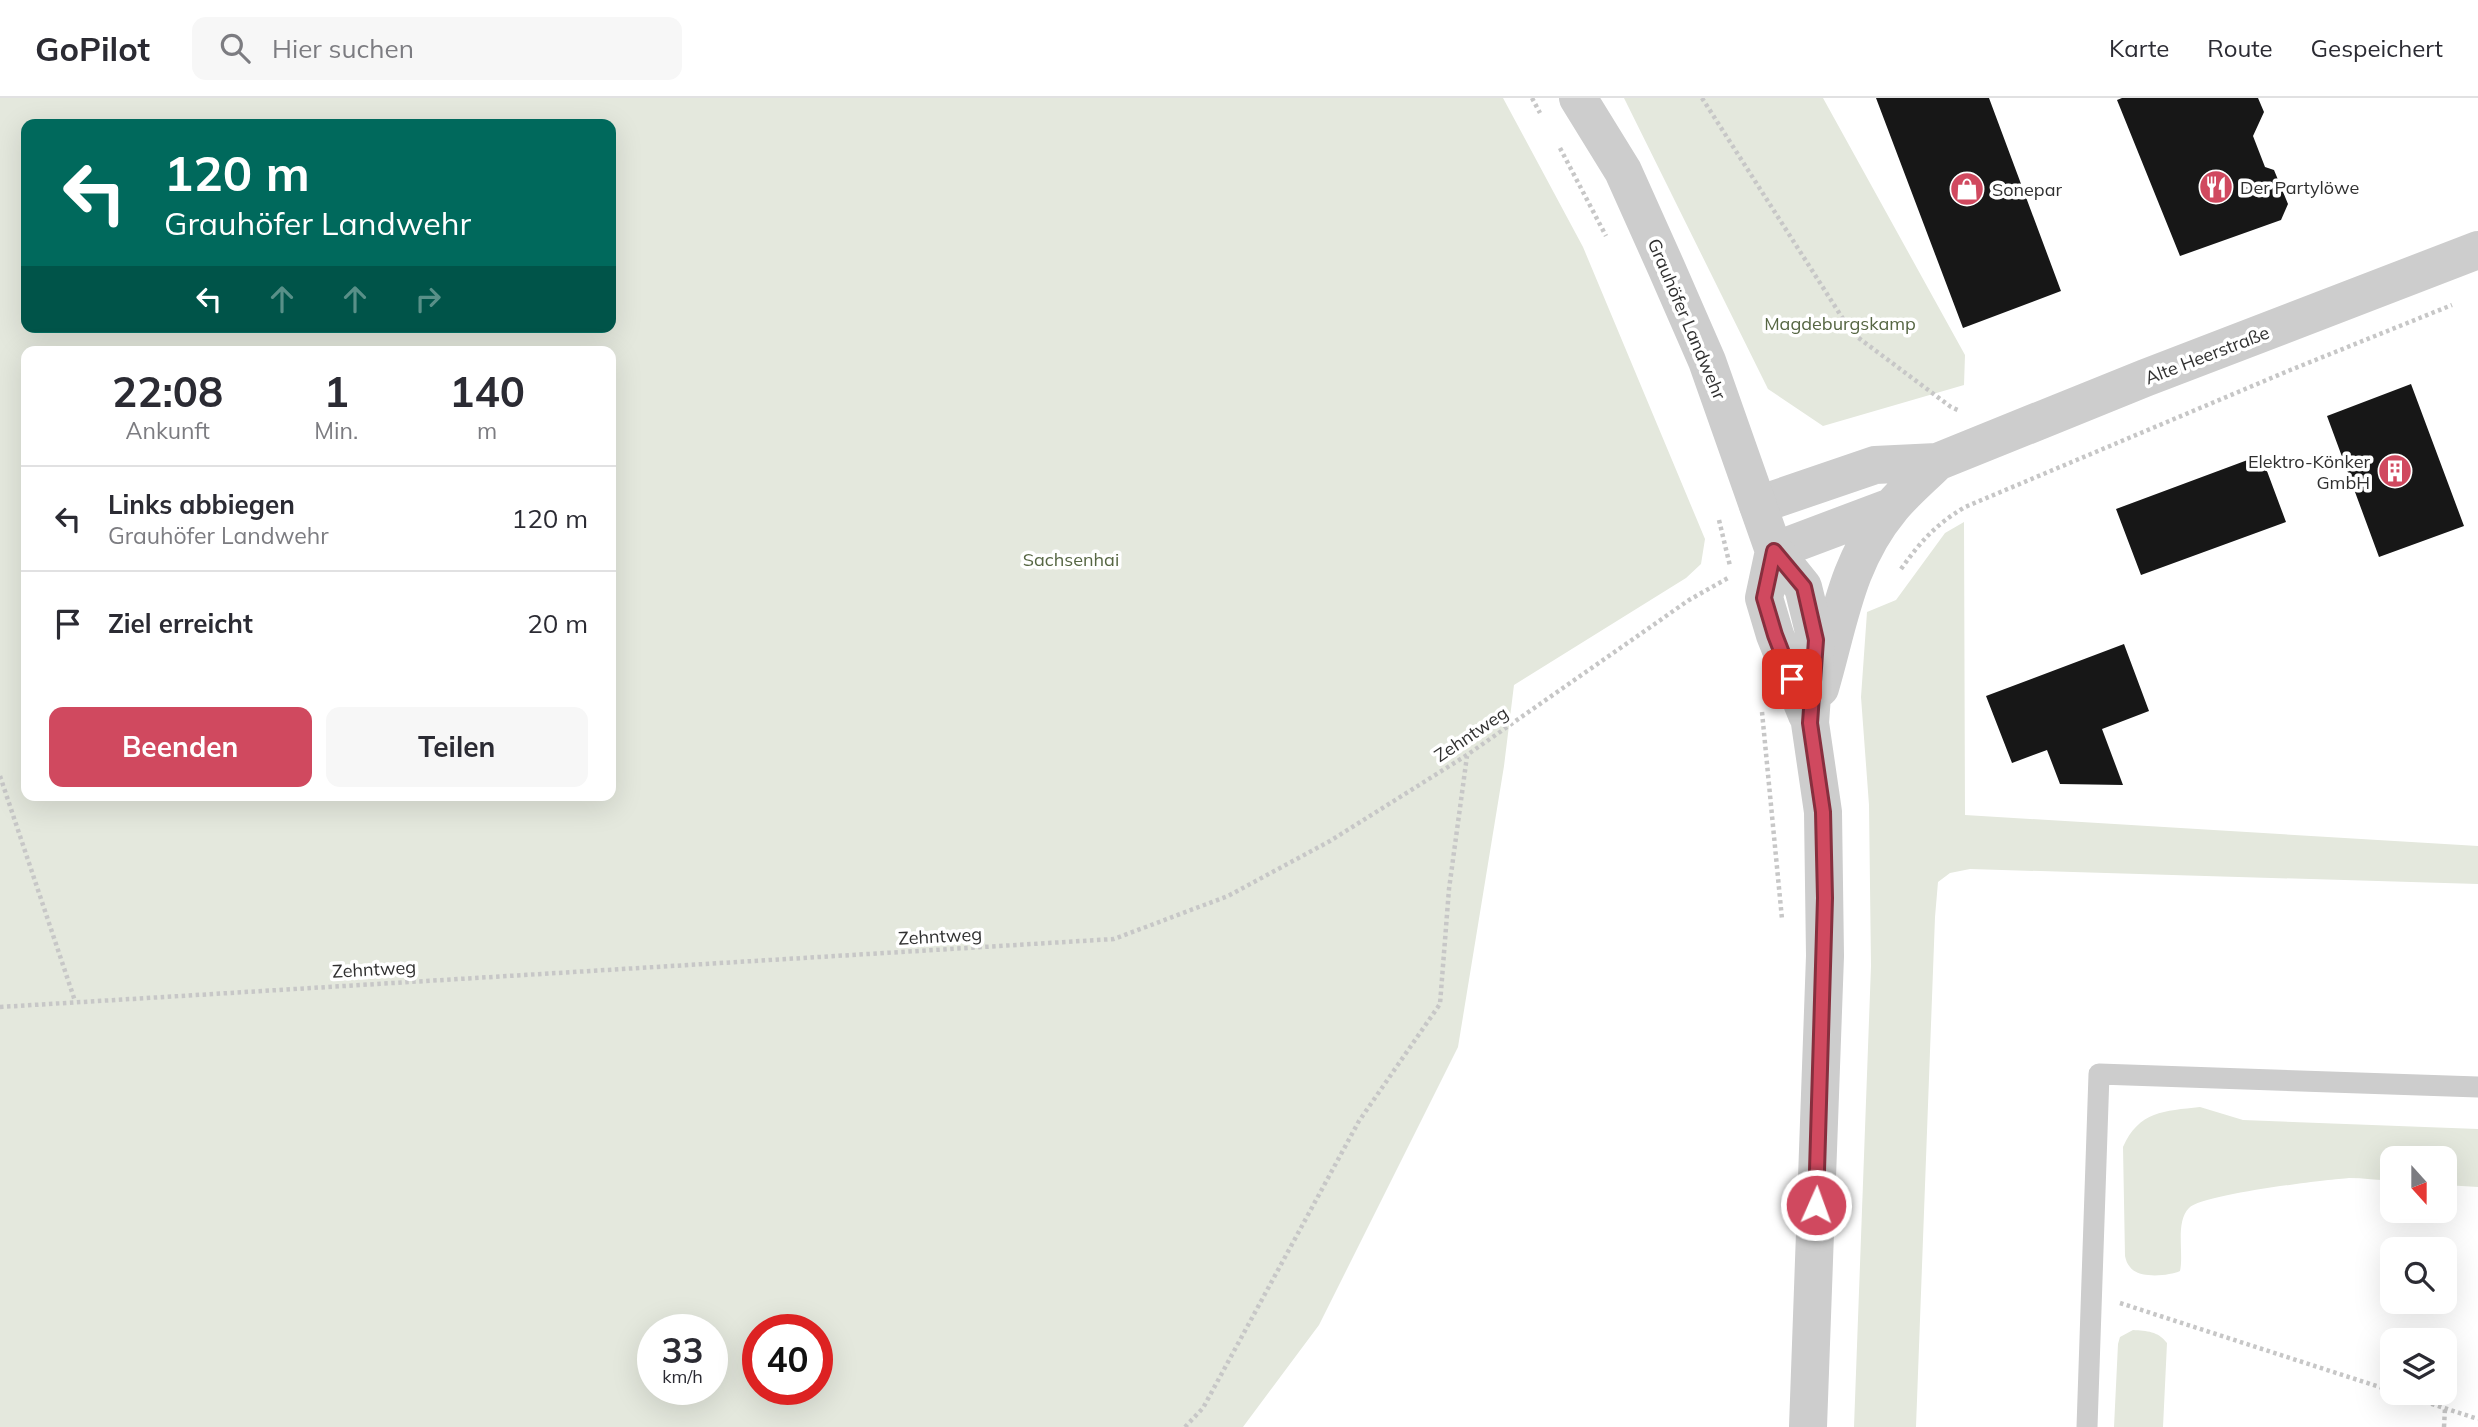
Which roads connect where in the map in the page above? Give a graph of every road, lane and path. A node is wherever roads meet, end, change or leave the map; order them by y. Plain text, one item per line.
1 (1532, 98) edge
2 (1578, 98) edge
3 (1702, 98) edge
4 (1543, 118) dead end
5 (1554, 138) dead end
6 (1610, 244) dead end
7 (2478, 250) edge
8 (2453, 305) dead end
9 (2012, 431) junction
10 (1937, 462) junction
11 (1758, 505) junction
12 (1891, 508) junction
13 (1718, 517) dead end
14 (1774, 551) junction
15 (1899, 571) dead end
16 (1732, 575) junction
17 (1764, 598) junction
18 (1761, 709) dead end
19 (1810, 723) junction
20 (1467, 755) junction
21 (0, 776) edge
22 (1783, 922) dead end
23 (75, 1001) junction
24 (0, 1007) edge
25 (2478, 1087) edge
26 (2091, 1294) junction
27 (2380, 1387) edge
28 (2436, 1405) edge
29 (2445, 1408) junction
30 (2478, 1419) edge
31 (1185, 1427) edge
32 (1808, 1427) edge
33 (2087, 1427) edge
34 (2444, 1427) edge

1 - 4 path
2 - 11 street, Grauhöfer Landwehr
3 - 9 path
5 - 6 path
7 - 9 street, Alte Heerstraße
8 - 15 path
9 - 10 street, Alte Heerstraße
10 - 11 street, Alte Heerstraße
10 - 12 street, Alte Heerstraße
11 - 14 street, Grauhöfer Landwehr
12 - 14 street, Alte Heerstraße
12 - 19 street, Alte Heerstraße
13 - 16 path
14 - 17 street, Grauhöfer Landwehr
14 - 19 street, Grauhöfer Landwehr
16 - 17 path
16 - 20 path, Zehntweg
17 - 19 street, Grauhöfer Landwehr
18 - 22 path
19 - 32 street, Grauhöfer Landwehr
20 - 23 path, Zehntweg
20 - 31 path
21 - 23 path
23 - 24 path, Zehntweg
25 - 26 lane
26 - 27 path
26 - 33 lane
28 - 29 path
29 - 30 path
29 - 34 path

